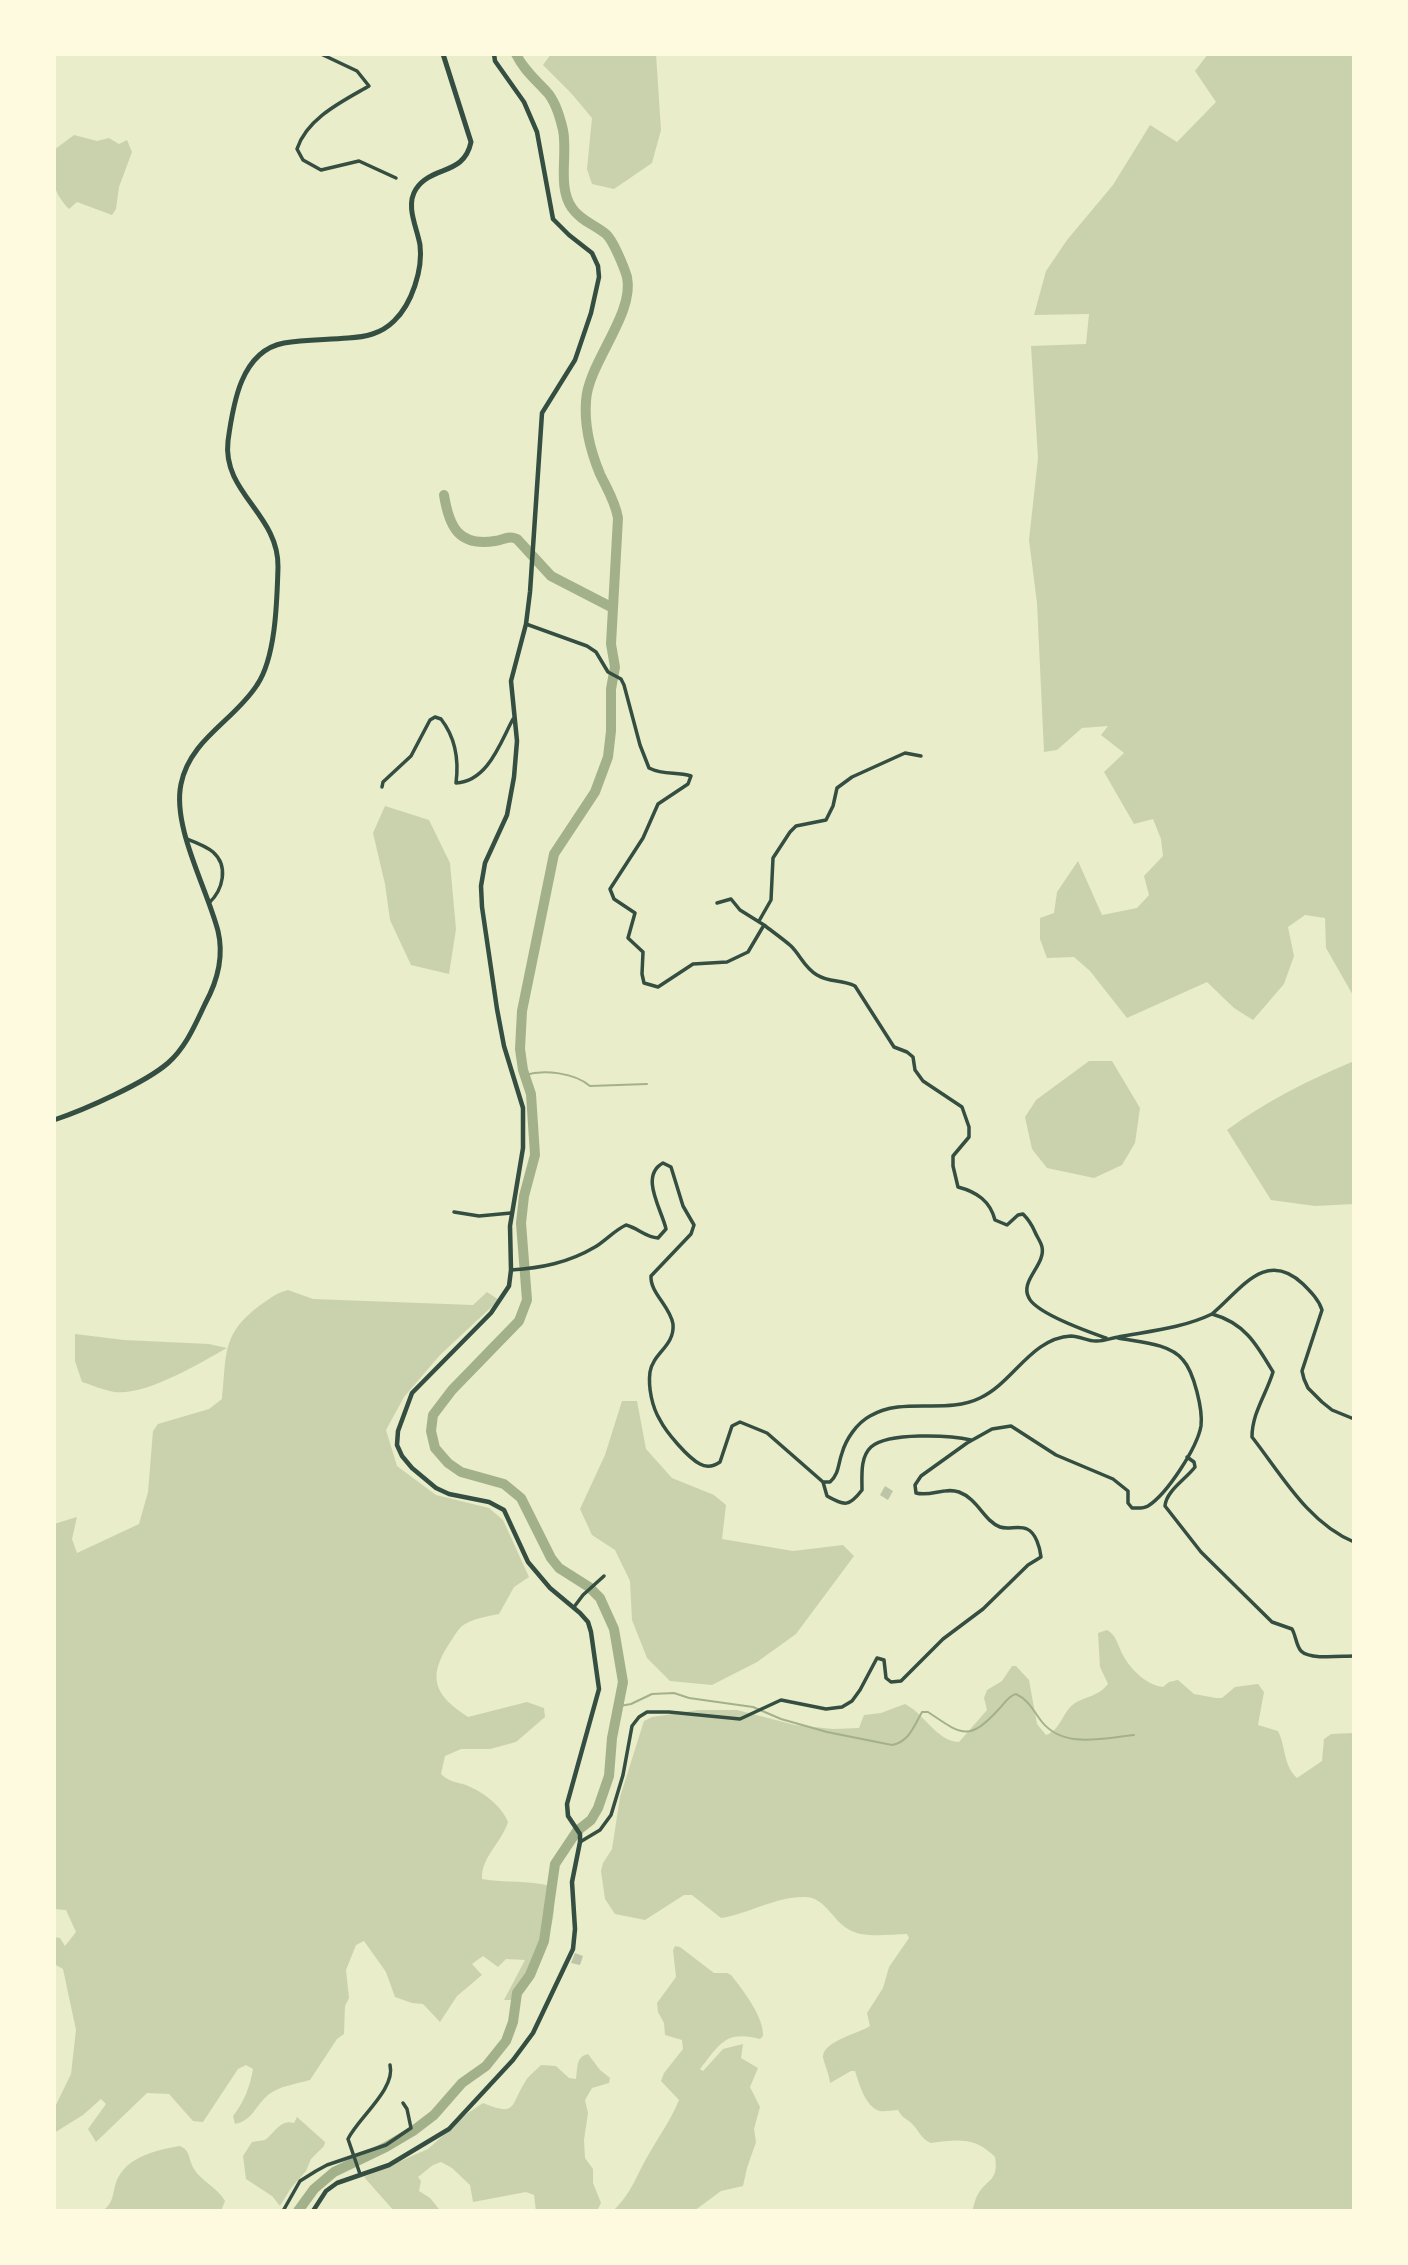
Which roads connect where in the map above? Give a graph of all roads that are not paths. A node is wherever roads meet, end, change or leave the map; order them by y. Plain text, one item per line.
1 (321, 54) edge
2 (443, 54) edge
3 (494, 54) edge
4 (396, 178) dead end
5 (526, 624) junction
6 (513, 719) junction
7 (921, 756) dead end
8 (382, 787) dead end
9 (187, 839) junction
10 (209, 903) junction
11 (717, 904) dead end
12 (759, 921) junction
13 (764, 925) junction
14 (54, 1120) edge
15 (454, 1212) dead end
16 (511, 1213) junction
17 (511, 1270) junction
18 (1212, 1314) junction
19 (1115, 1337) junction
20 (1108, 1339) junction
21 (1354, 1419) edge
22 (971, 1440) junction
23 (1188, 1457) junction
24 (823, 1482) junction
25 (1354, 1542) edge
26 (604, 1576) dead end
27 (574, 1607) junction
28 (1354, 1656) edge
29 (580, 1842) junction
30 (390, 2065) dead end
31 (403, 2103) dead end
32 (354, 2156) junction
33 (359, 2172) junction
34 (283, 2211) edge
35 (313, 2211) edge

1 - 4 street
2 - 9 main road
3 - 5 main road
5 - 6 main road
5 - 13 street
6 - 8 street
6 - 16 main road
7 - 12 street
9 - 10 main road
9 - 10 street
10 - 14 main road
11 - 12 street
12 - 13 street
13 - 20 street
15 - 16 street
16 - 17 main road
17 - 24 street
17 - 27 main road
18 - 19 street
18 - 21 street
18 - 25 street
19 - 20 street
19 - 23 street
20 - 24 street
22 - 23 street
22 - 24 street
22 - 29 street
23 - 28 street
26 - 27 street
27 - 29 main road
29 - 33 main road
30 - 32 street
31 - 32 street
32 - 33 street
32 - 34 street
33 - 35 main road

